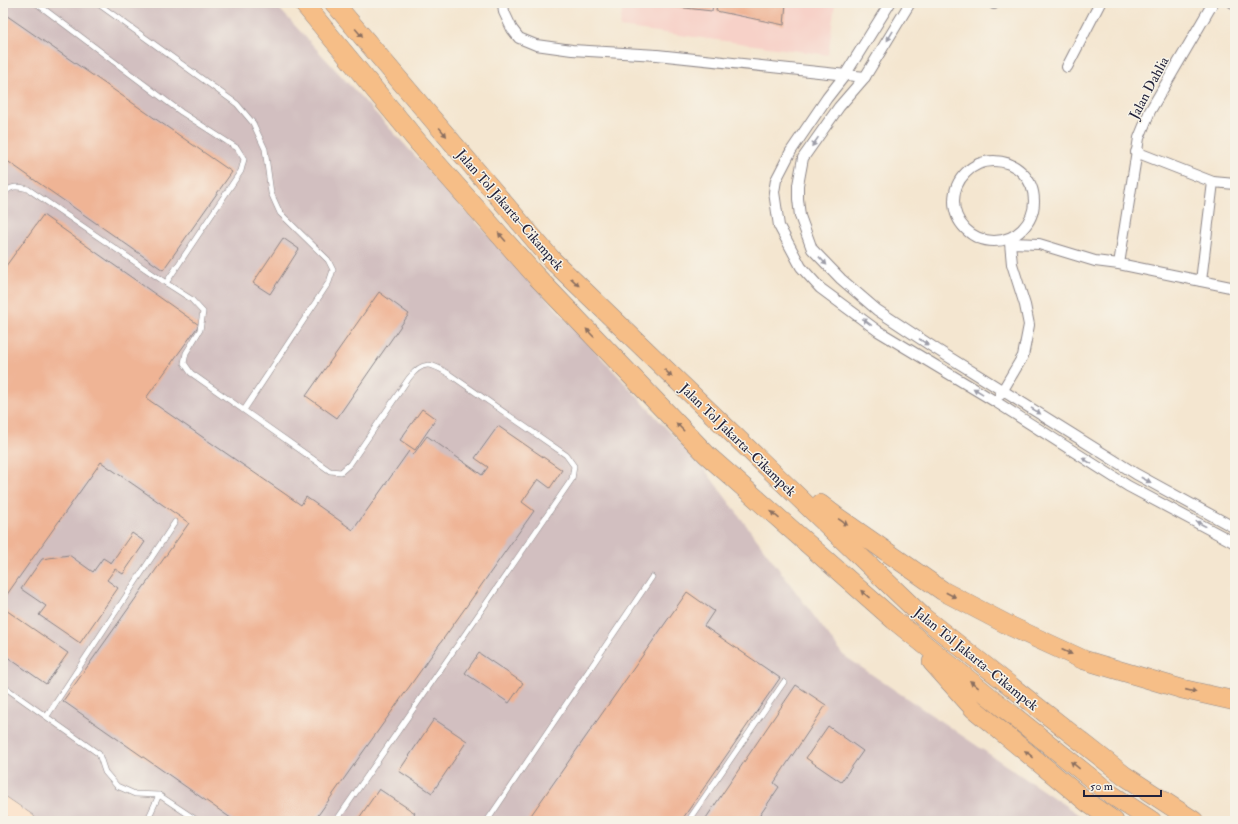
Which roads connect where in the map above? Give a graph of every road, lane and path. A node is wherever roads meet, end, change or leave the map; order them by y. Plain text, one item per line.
1 (36, 3) edge
2 (96, 3) edge
3 (303, 3) edge
4 (334, 3) edge
5 (503, 3) edge
6 (890, 3) edge
7 (910, 3) edge
8 (1100, 3) edge
9 (1213, 3) edge
10 (1068, 67) dead end
11 (845, 75) junction
12 (865, 77) junction
13 (1136, 152) junction
14 (1213, 182) junction
15 (1235, 184) edge
16 (3, 195) edge
17 (1008, 241) junction
18 (1119, 264) junction
19 (1201, 281) junction
20 (166, 283) junction
21 (1235, 288) edge
22 (1003, 390) junction
23 (996, 402) junction
24 (244, 410) junction
25 (725, 428) junction
26 (175, 522) dead end
27 (1235, 528) edge
28 (1235, 543) edge
29 (652, 577) dead end
30 (894, 620) junction
31 (784, 682) dead end
32 (3, 686) edge
33 (1235, 701) edge
34 (47, 716) junction
35 (159, 795) junction
36 (3, 804) edge
37 (28, 821) edge
38 (148, 821) edge
39 (198, 821) edge
40 (336, 821) edge
41 (486, 821) edge
42 (688, 821) edge
43 (1114, 821) edge
44 (1152, 821) edge
45 (1194, 821) edge

1 - 20 lane
2 - 24 lane
30 -> 3 highway, Jalan Tol Jakarta–Cikampek
4 -> 25 highway, Jalan Tol Jakarta–Cikampek
5 - 11 street
6 - 11 street
7 -> 12 street
8 - 10 street
9 - 13 street, Jalan Dahlia
11 - 12 street
23 -> 11 street
12 -> 22 street
13 - 14 street
13 - 18 street, Jalan Dahlia
14 - 15 street
14 - 19 street
16 - 20 lane
17 - 17 street
17 - 18 street
17 - 22 street
18 - 19 street
19 - 21 street
20 - 24 lane
22 - 23 street
22 -> 27 street
28 -> 23 street
24 - 40 lane
25 -> 33 highway
25 - 45 highway, Jalan Tol Jakarta–Cikampek
26 - 34 lane
29 - 41 lane
43 -> 30 highway
44 -> 30 highway, Jalan Tol Jakarta–Cikampek
31 - 42 lane
32 - 34 lane
34 - 35 lane
35 - 38 lane
35 - 39 lane
36 - 37 street

